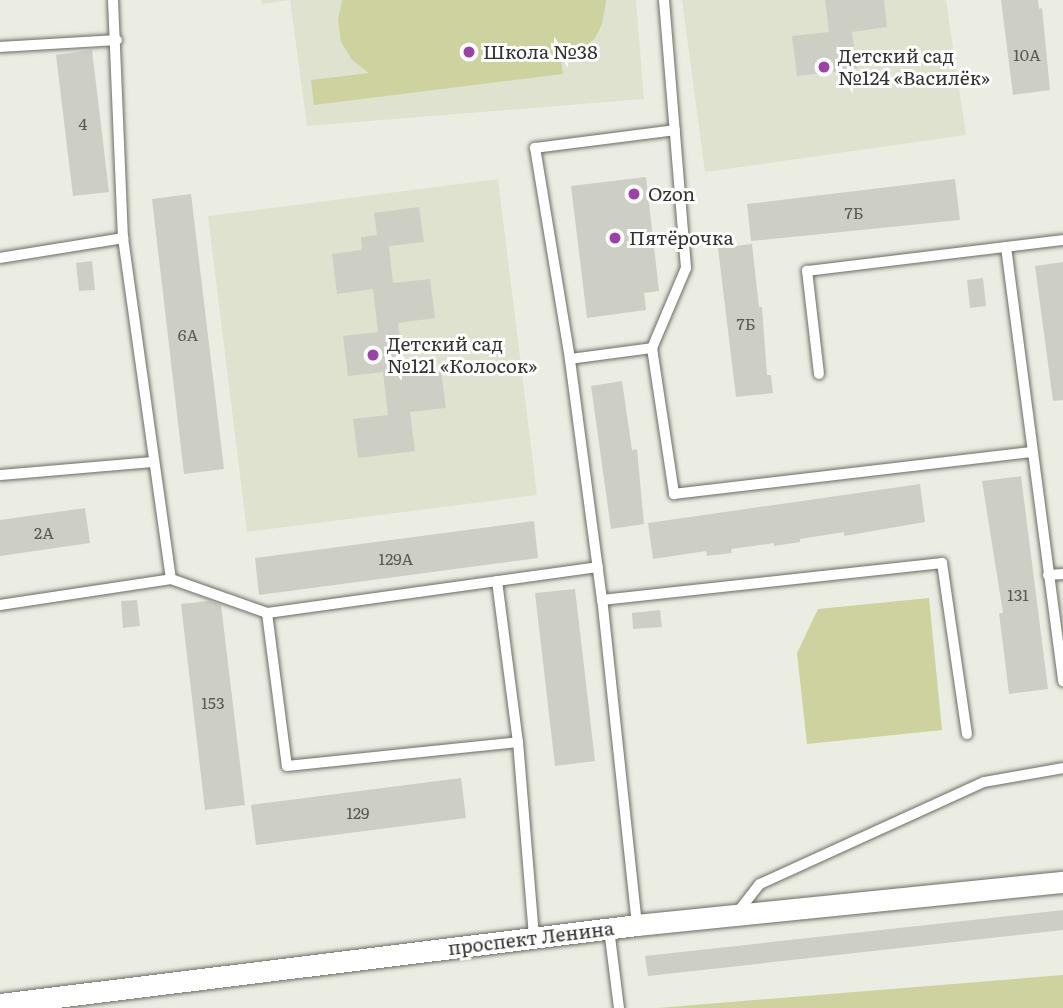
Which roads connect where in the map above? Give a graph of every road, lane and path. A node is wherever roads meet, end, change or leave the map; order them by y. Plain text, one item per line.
1 (113, 0) edge
2 (664, 0) edge
3 (117, 40) junction
4 (0, 47) edge
5 (675, 130) junction
6 (124, 238) junction
7 (1063, 240) edge
8 (1006, 247) junction
9 (0, 258) edge
10 (652, 348) junction
11 (570, 359) junction
12 (818, 374) dead end
13 (1031, 452) junction
14 (153, 462) junction
15 (0, 475) edge
16 (598, 567) junction
17 (1063, 574) edge
18 (1048, 575) junction
19 (171, 579) junction
20 (497, 581) junction
21 (602, 600) junction
22 (0, 605) edge
23 (267, 613) junction
24 (1063, 681) edge
25 (967, 734) dead end
26 (518, 742) junction
27 (1063, 768) edge
28 (1063, 883) edge
29 (735, 915) junction
30 (637, 925) junction
31 (609, 929) junction
32 (534, 938) junction
33 (0, 1004) edge
34 (619, 1008) edge

1 - 3 lane
2 - 5 lane
3 - 4 lane
3 - 6 lane
5 - 10 lane
5 - 11 lane
6 - 9 lane
6 - 14 lane
7 - 8 lane
8 - 12 lane
8 - 13 lane
10 - 11 lane
10 - 13 lane
11 - 16 lane
13 - 18 lane
14 - 15 lane
14 - 19 lane
16 - 20 lane
16 - 21 lane
17 - 18 lane
18 - 24 lane
19 - 22 lane
19 - 23 lane
20 - 23 lane
20 - 26 lane
21 - 25 lane
21 - 30 lane
23 - 26 lane
26 - 32 lane
27 - 29 lane
28 - 29 street, проспект Ленина
29 - 30 street, проспект Ленина
30 - 31 street, проспект Ленина
31 - 32 street, проспект Ленина
31 - 34 lane
32 - 33 street, проспект Ленина

